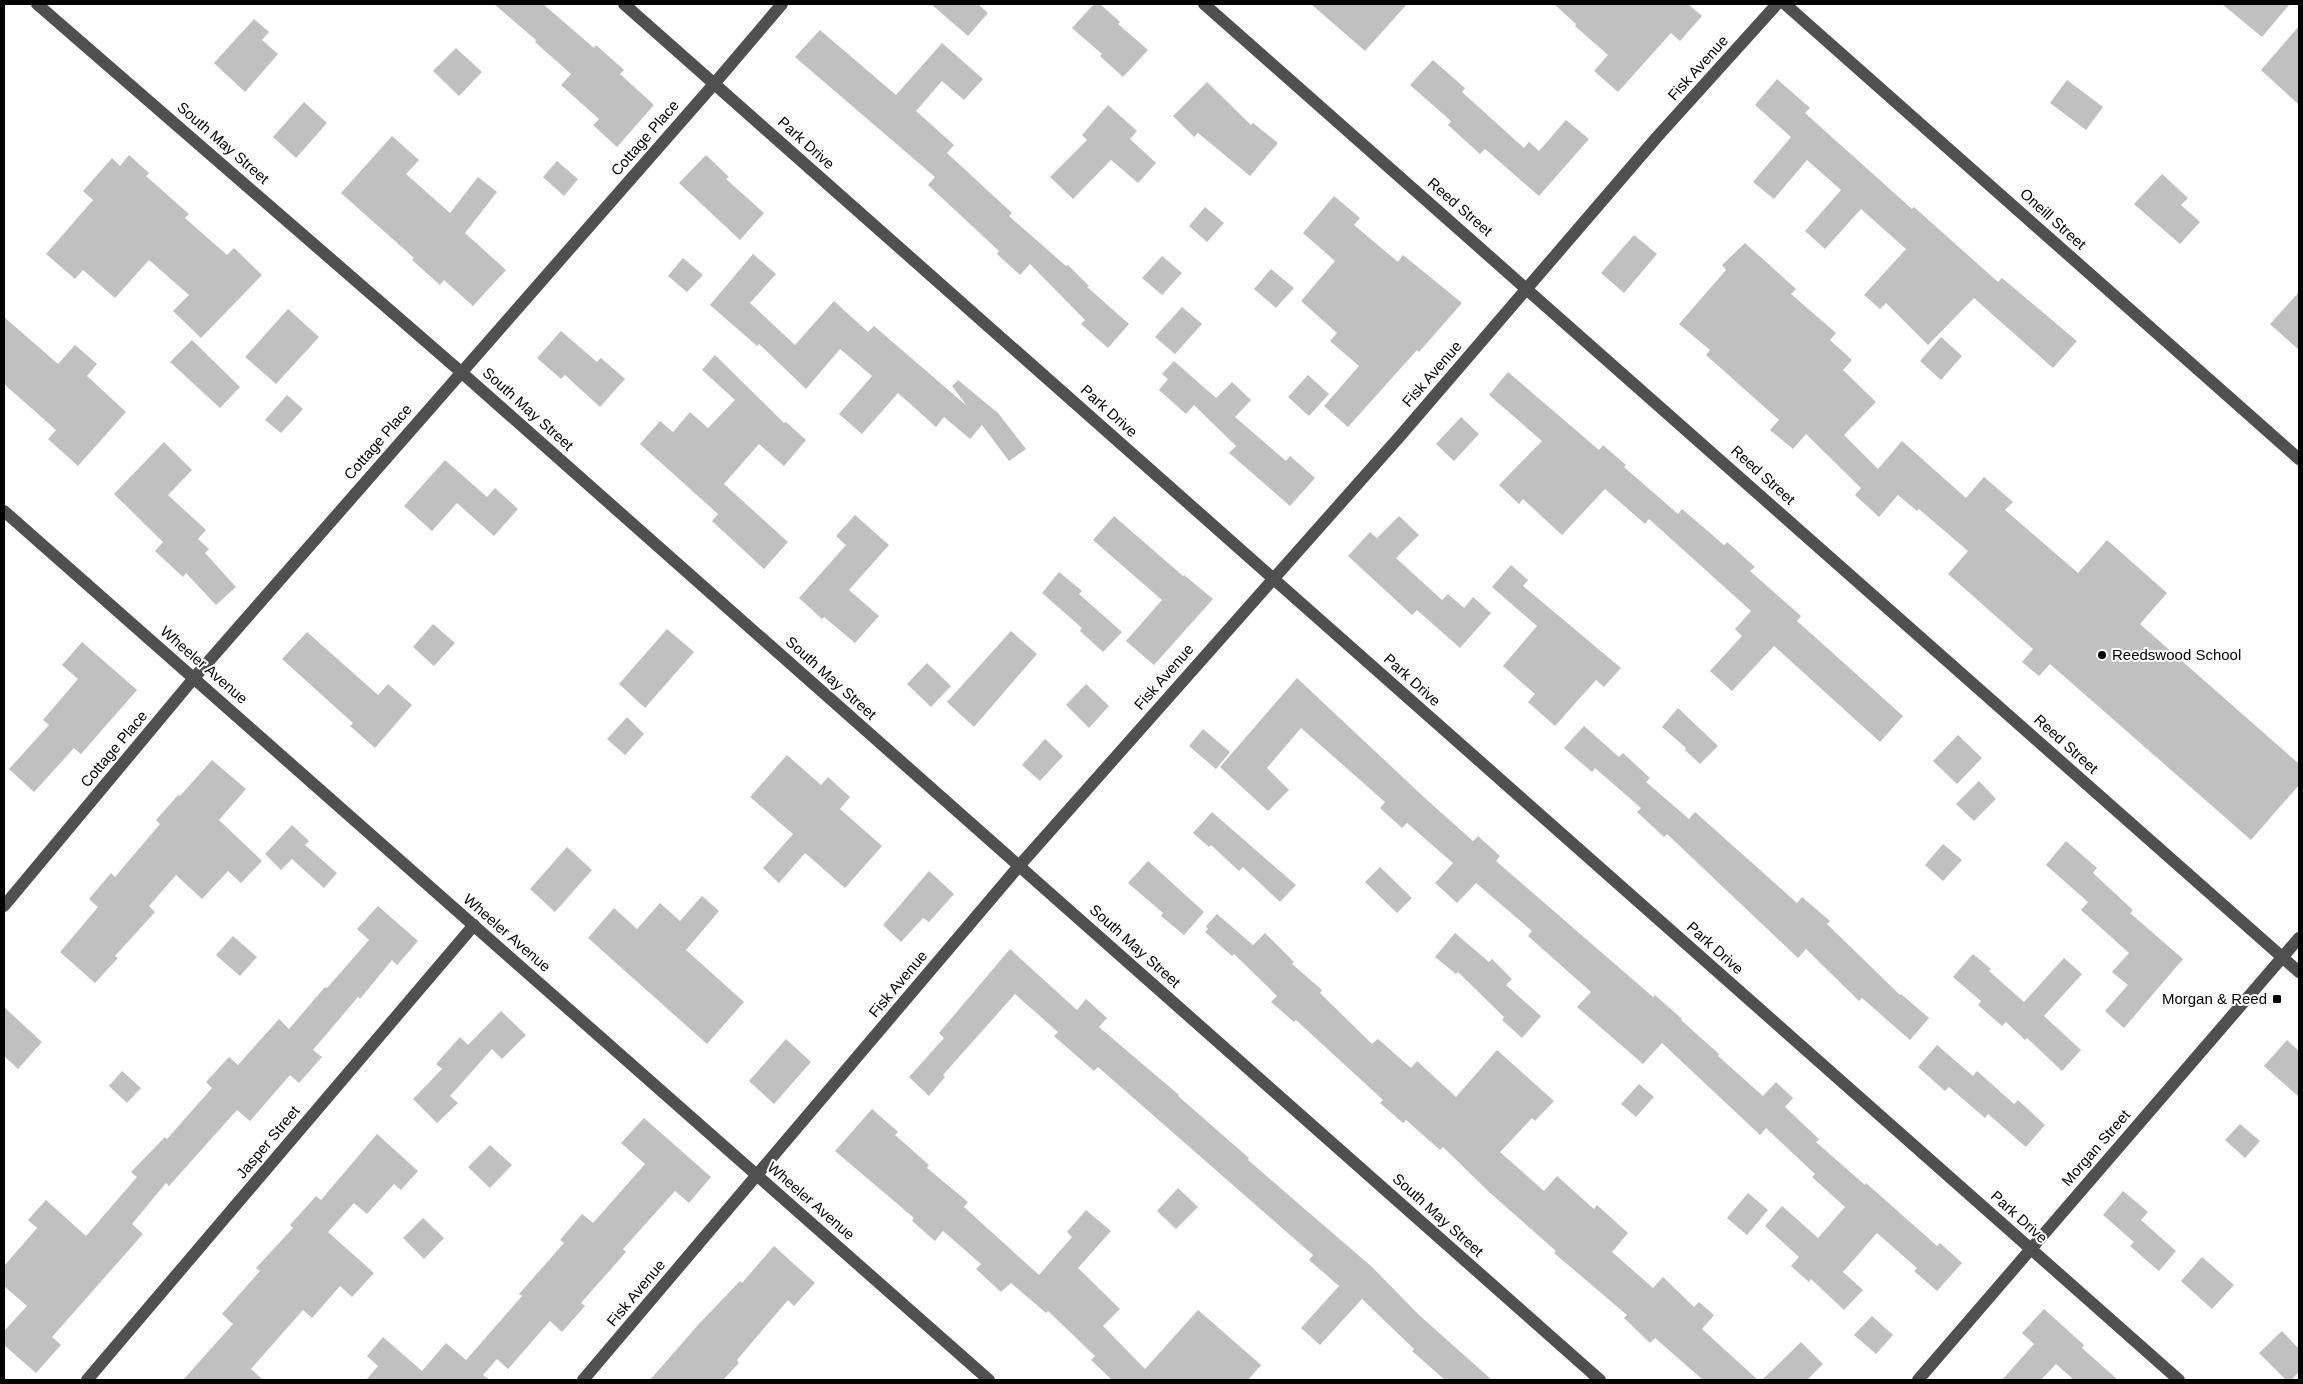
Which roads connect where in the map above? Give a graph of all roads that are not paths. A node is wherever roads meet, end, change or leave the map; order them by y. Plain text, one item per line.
1 (37, 4) edge
2 (624, 4) edge
3 (782, 4) edge
4 (1204, 4) edge
5 (1777, 4) edge
6 (1785, 4) edge
7 (714, 84) junction
8 (1527, 288) junction
9 (461, 372) junction
10 (2299, 459) edge
11 (4, 511) edge
12 (1273, 578) junction
13 (194, 678) junction
14 (1019, 866) junction
15 (4, 906) edge
16 (474, 925) junction
17 (2299, 938) edge
18 (2282, 957) junction
19 (2299, 972) edge
20 (757, 1175) junction
21 (2031, 1249) junction
22 (87, 1380) edge
23 (583, 1380) edge
24 (989, 1380) edge
25 (1600, 1380) edge
26 (1918, 1380) edge
27 (2179, 1380) edge

1 - 9 street, South May Street
2 - 7 street, Park Drive
3 - 7 street, Cottage Place
4 - 8 street, Reed Street
5 - 8 street, Fisk Avenue
6 - 10 street, Oneill Street
7 - 9 street, Cottage Place
7 - 12 street, Park Drive
8 - 12 street, Fisk Avenue
8 - 18 street, Reed Street
9 - 13 street, Cottage Place
9 - 14 street, South May Street
11 - 13 street, Wheeler Avenue
12 - 14 street, Fisk Avenue
12 - 21 street, Park Drive
13 - 15 street, Cottage Place
13 - 16 street, Wheeler Avenue
14 - 20 street, Fisk Avenue
14 - 25 street, South May Street
16 - 20 street, Wheeler Avenue
16 - 22 street, Jasper Street
17 - 18 street, Morgan Street
18 - 19 street, Reed Street
18 - 21 street, Morgan Street
20 - 23 street, Fisk Avenue
20 - 24 street, Wheeler Avenue
21 - 26 street, Morgan Street
21 - 27 street, Park Drive

